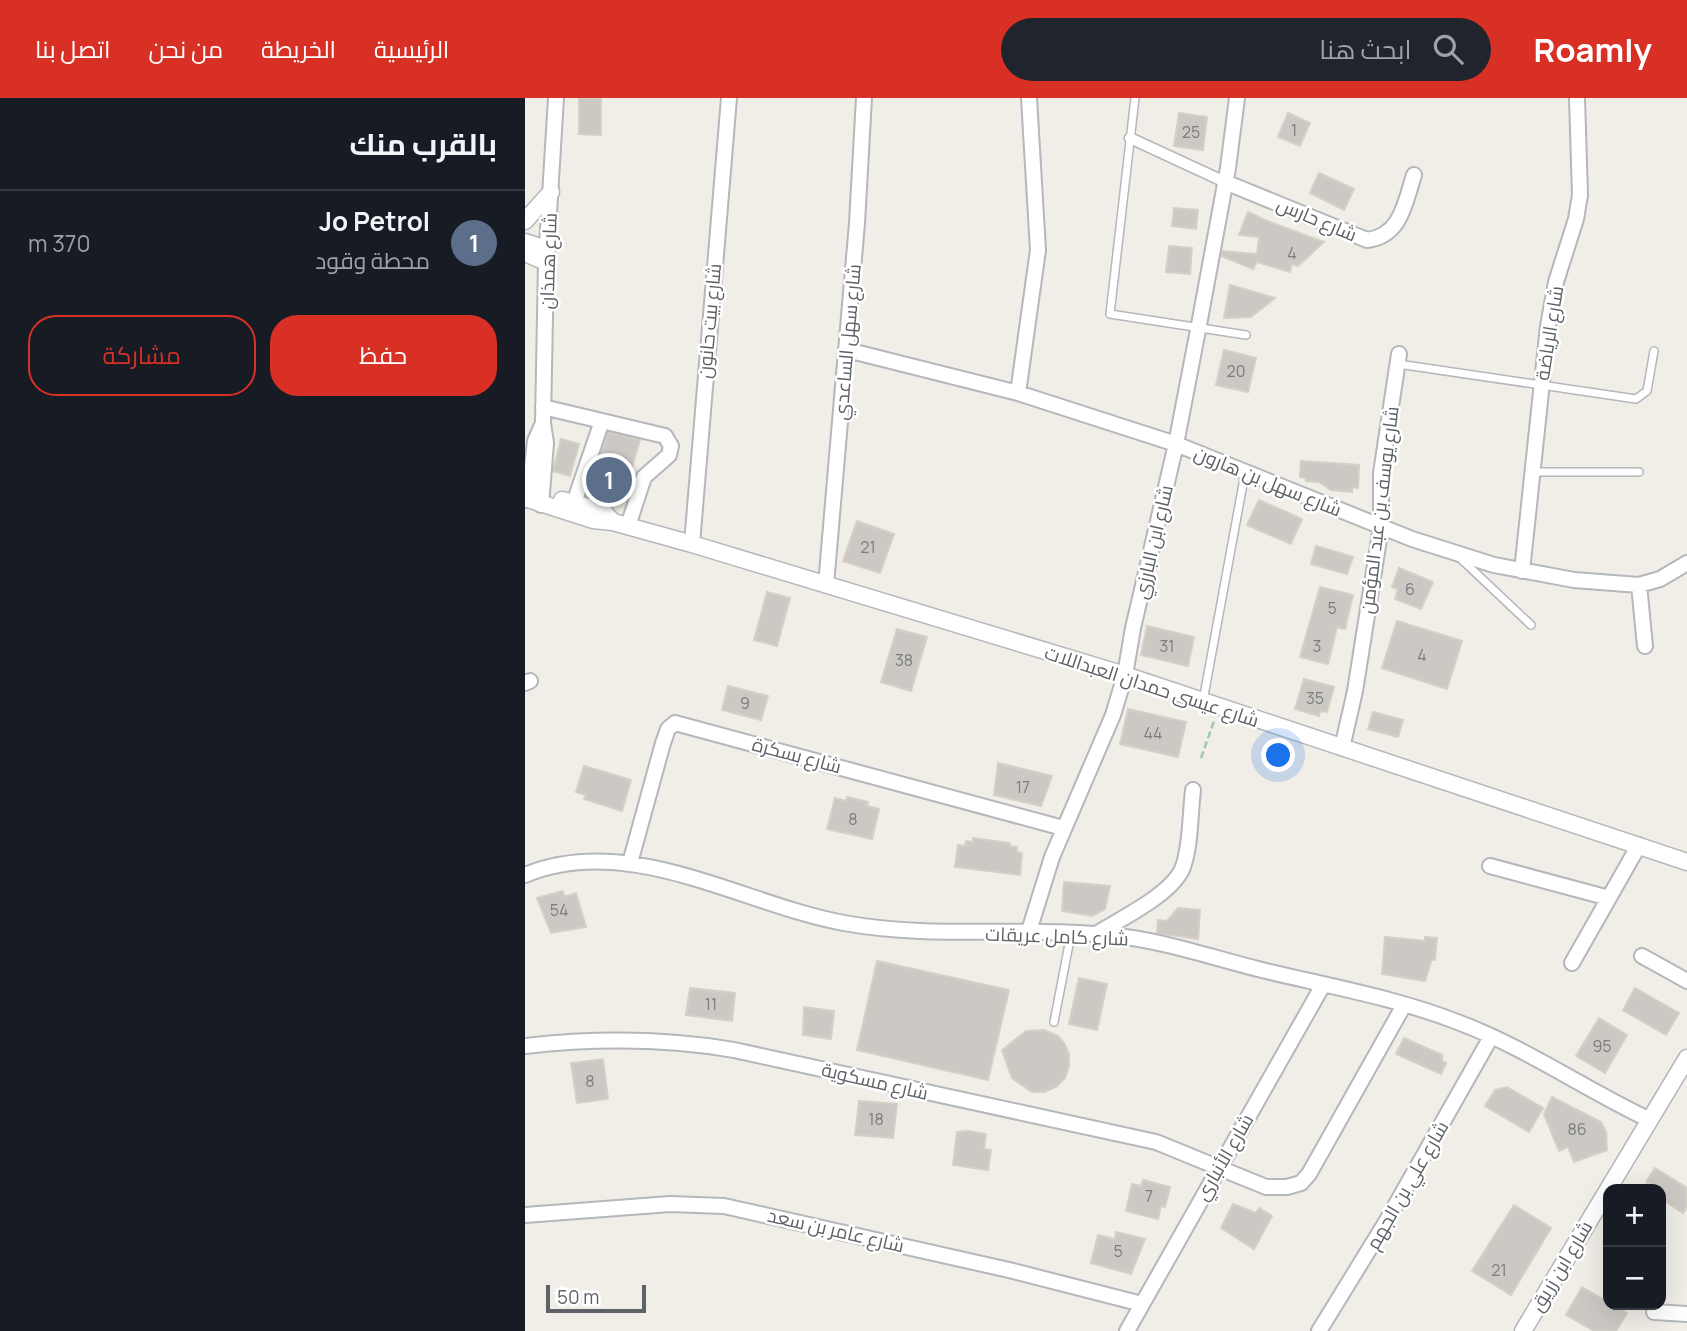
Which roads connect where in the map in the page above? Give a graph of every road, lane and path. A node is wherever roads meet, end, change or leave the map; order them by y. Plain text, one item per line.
1 (556, 98) edge
2 (729, 98) edge
3 (864, 98) edge
4 (1028, 98) edge
5 (1135, 98) edge
6 (1237, 98) edge
7 (1577, 98) edge
8 (1131, 138) junction
9 (1414, 175) dead end
10 (1225, 182) junction
11 (551, 192) junction
12 (525, 221) edge
13 (525, 242) edge
14 (525, 253) edge
15 (547, 255) junction
16 (1198, 330) junction
17 (1246, 335) dead end
18 (847, 350) junction
19 (1654, 351) dead end
20 (1399, 359) joint
21 (1541, 384) junction
22 (1018, 393) junction
23 (543, 407) junction
24 (602, 421) junction
25 (1176, 444) junction
26 (1532, 472) junction
27 (1639, 472) dead end
28 (1245, 473) junction
29 (532, 497) edge
30 (574, 503) junction
31 (621, 524) junction
32 (1381, 527) junction
33 (692, 544) junction
34 (1454, 553) junction
35 (1687, 563) edge
36 (1523, 571) junction
37 (826, 585) junction
38 (1639, 585) junction
39 (1531, 625) dead end
40 (1645, 646) dead end
41 (1125, 675) junction
42 (1211, 705) junction
43 (1342, 748) junction
44 (1202, 758) dead end
45 (1193, 790) dead end
46 (1063, 828) junction
47 (1639, 845) junction
48 (1687, 862) edge
49 (630, 863) junction
50 (1490, 866) dead end
51 (525, 874) edge
52 (1609, 898) junction
53 (1029, 931) junction
54 (1071, 934) junction
55 (1096, 934) junction
56 (1642, 956) dead end
57 (1572, 963) dead end
58 (1687, 981) edge
59 (1323, 985) junction
60 (1404, 1005) junction
61 (1054, 1022) dead end
62 (1491, 1037) junction
63 (525, 1045) edge
64 (1687, 1058) edge
65 (1649, 1119) junction
66 (1218, 1167) junction
67 (525, 1215) edge
68 (1142, 1304) junction
69 (1654, 1311) dead end
70 (1687, 1314) edge
71 (1126, 1331) edge
72 (1319, 1331) edge
73 (1523, 1331) edge

1 - 11 street, شارع همذان
2 - 33 street, شارع بيت حانون
3 - 18 street, شارع سهل الساعدي
4 - 22 street
5 - 8 lane
6 - 10 street, شارع ابن البارزي
7 - 21 street, شارع الرياضة
8 - 10 street
8 - 16 lane
9 - 10 street, شارع حارس
10 - 16 street, شارع ابن البارزي
11 - 12 street
11 - 15 street, شارع همذان
13 - 15 street
14 - 15 street
15 - 23 street, شارع همذان
16 - 17 lane
16 - 25 street, شارع ابن البارزي
18 - 22 street, شارع سهل بن هارون
18 - 37 street, شارع سهل الساعدي
19 - 21 lane
20 - 21 lane
20 - 32 street, شارع يوسف بن عبد المؤمن
21 - 26 street, شارع الرياضة
22 - 25 street, شارع سهل بن هارون
23 - 24 street
23 - 29 street, شارع همذان
24 - 30 street
24 - 31 street
25 - 28 street, شارع سهل بن هارون
25 - 41 street, شارع ابن البارزي
26 - 27 lane
26 - 36 street, شارع الرياضة
28 - 32 street, شارع سهل بن هارون
28 - 42 lane
29 - 30 street, شارع عيسى حمدان العبداللات
29 - 31 street, شارع عيسى حمدان العبداللات
30 - 31 street, شارع عيسى حمدان العبداللات
31 - 33 street, شارع عيسى حمدان العبداللات
32 - 34 street, شارع سهل بن هارون
32 - 43 street, شارع يوسف بن عبد المؤمن
33 - 37 street, شارع عيسى حمدان العبداللات
34 - 36 street, شارع سهل بن هارون
34 - 39 lane
35 - 38 street, شارع سهل بن هارون
36 - 38 street, شارع سهل بن هارون
37 - 41 street, شارع عيسى حمدان العبداللات
38 - 40 street
41 - 42 street, شارع عيسى حمدان العبداللات
41 - 46 street, شارع ابن البارزي
42 - 43 street, شارع عيسى حمدان العبداللات
42 - 44 path
43 - 47 street, شارع عيسى حمدان العبداللات
45 - 55 street
46 - 49 street, شارع بسكرة
46 - 53 street, شارع ابن البارزي
47 - 48 street, شارع عيسى حمدان العبداللات
47 - 52 street
49 - 51 street, شارع كامل عريقات
49 - 53 street, شارع كامل عريقات
50 - 52 street
52 - 57 street
53 - 54 street, شارع كامل عريقات
54 - 55 street, شارع كامل عريقات
54 - 61 lane
55 - 59 street, شارع كامل عريقات
56 - 58 street
59 - 60 street, شارع كامل عريقات
59 - 66 street, شارع الأنباري
60 - 62 street, شارع كامل عريقات
60 - 66 street, شارع مسكوية
62 - 65 street, شارع كامل عريقات
62 - 72 street, شارع علي بن الجهم
63 - 66 street, شارع مسكوية
64 - 65 street, شارع ابن زريق
65 - 73 street, شارع ابن زريق
66 - 68 street, شارع الأنباري
67 - 68 street, شارع عامر بن سعد
68 - 71 street, شارع الأنباري
69 - 70 street

